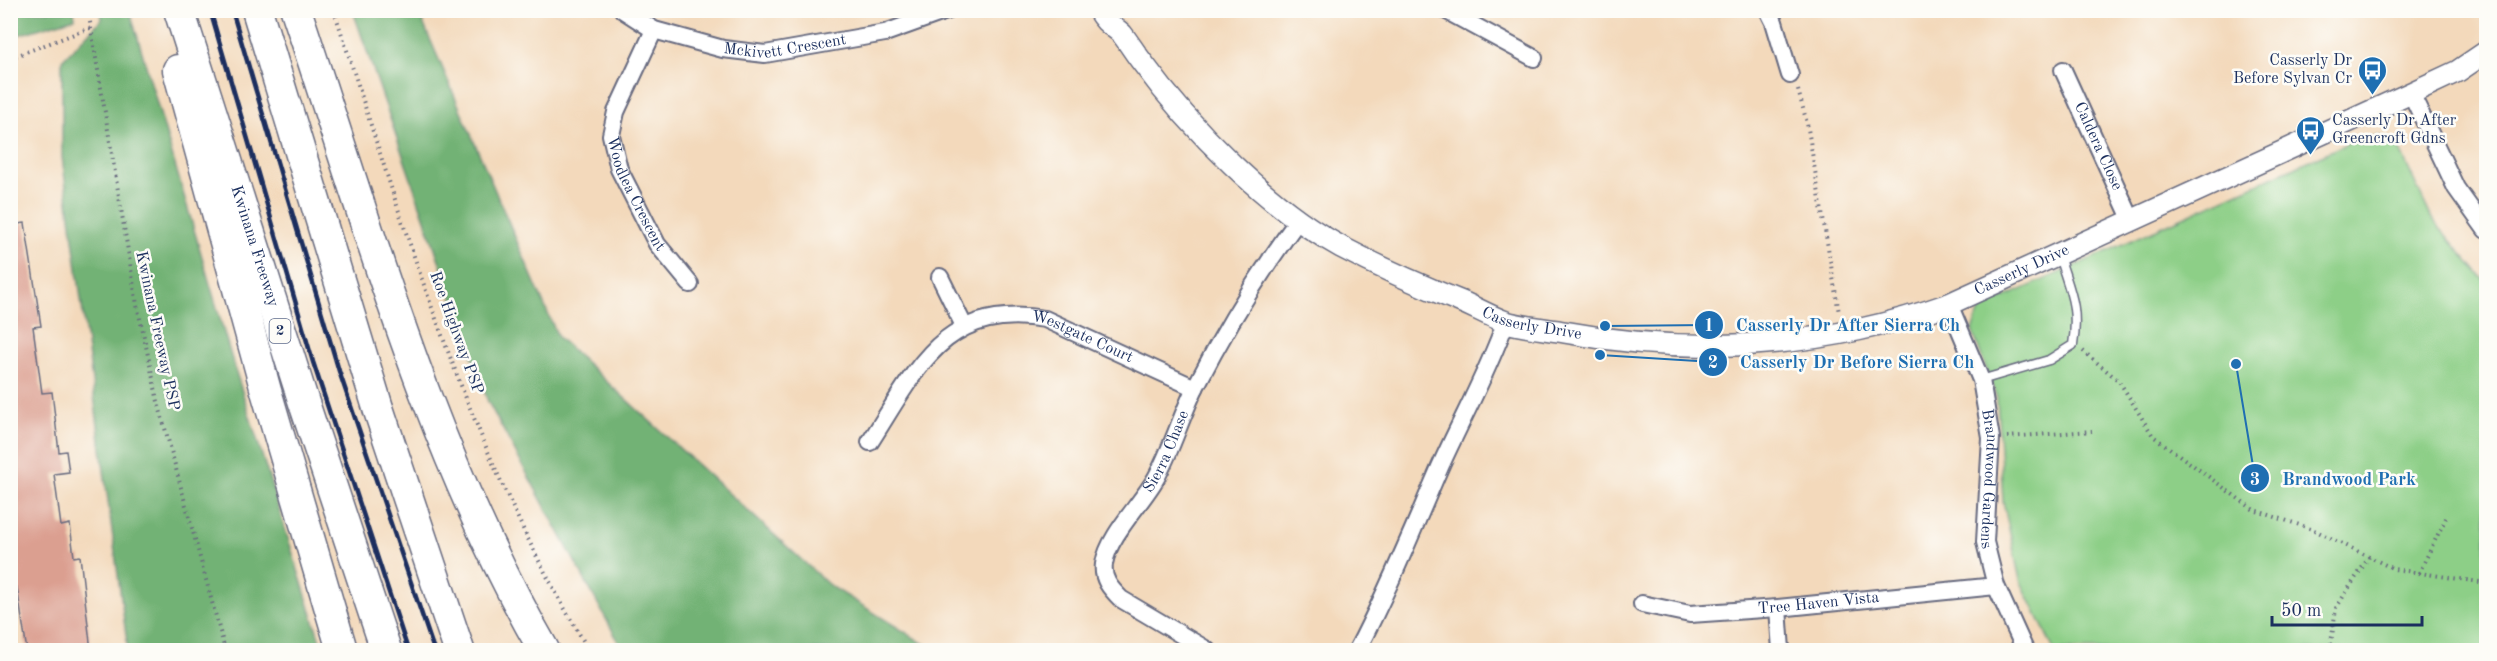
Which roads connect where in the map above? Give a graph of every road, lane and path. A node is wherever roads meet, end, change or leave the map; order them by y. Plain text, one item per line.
1 (88, 10) edge
2 (162, 10) edge
3 (179, 10) edge
4 (256, 10) edge
5 (296, 10) edge
6 (334, 10) edge
7 (623, 10) edge
8 (949, 10) edge
9 (1098, 10) edge
10 (1115, 10) edge
11 (1445, 10) edge
12 (1768, 10) edge
13 (90, 28) junction
14 (654, 30) junction
15 (1121, 33) junction
16 (2487, 52) edge
17 (10, 58) edge
18 (1534, 58) dead end
19 (2487, 64) edge
20 (2063, 70) dead end
21 (2458, 71) junction
22 (1790, 75) joint
23 (2411, 93) junction
24 (1299, 219) junction
25 (2132, 221) junction
26 (2487, 230) edge
27 (2059, 255) junction
28 (940, 277) dead end
29 (690, 284) dead end
30 (1949, 304) junction
31 (1840, 316) dead end
32 (1506, 321) junction
33 (964, 326) junction
34 (2073, 345) junction
35 (1981, 380) junction
36 (1195, 388) junction
37 (2092, 431) dead end
38 (1991, 438) junction
39 (870, 442) dead end
40 (2447, 516) dead end
41 (2369, 557) junction
42 (2419, 573) junction
43 (2487, 583) edge
44 (1996, 586) junction
45 (1642, 604) dead end
46 (1778, 608) junction
47 (225, 651) edge
48 (342, 651) edge
49 (386, 651) edge
50 (459, 651) edge
51 (544, 651) edge
52 (589, 651) edge
53 (1207, 651) edge
54 (1357, 651) edge
55 (1781, 651) edge
56 (2025, 651) edge
57 (2330, 651) edge

1 - 13 path, Kwinana Freeway PSP
2 - 48 highway
3 - 49 highway, Kwinana Freeway / 2
4 - 50 highway
5 - 51 highway
6 - 52 path, Roe Highway PSP
7 - 14 street, Mckivett Crescent
8 - 14 street, Mckivett Crescent
9 - 15 street, Casserly Drive
10 - 15 street, Casserly Drive
11 - 18 street
12 - 22 street
13 - 17 path
13 - 47 path, Kwinana Freeway PSP
14 - 29 street, Woodlea Crescent
15 - 24 street, Casserly Drive
16 - 21 street, Casserly Drive
19 - 21 street, Casserly Drive
20 - 25 street, Caldera Close
21 - 23 street, Casserly Drive
22 - 31 path
23 - 25 street, Casserly Drive
23 - 26 street
24 - 32 street, Casserly Drive
24 - 36 street, Sierra Chase
25 - 27 street, Casserly Drive
27 - 30 street, Casserly Drive
27 - 34 lane
28 - 33 street
30 - 32 street, Casserly Drive
30 - 35 street, Brandwood Gardens
32 - 54 street
33 - 36 street, Westgate Court
33 - 39 street, Westgate Court
34 - 35 lane
34 - 41 path
35 - 38 street, Brandwood Gardens
36 - 53 street, Sierra Chase
37 - 38 path
38 - 44 street, Brandwood Gardens
40 - 42 path
41 - 42 path
41 - 57 path
42 - 43 path
44 - 46 street, Tree Haven Vista
44 - 56 street, Brandwood Gardens
45 - 46 street, Tree Haven Vista
46 - 55 street

